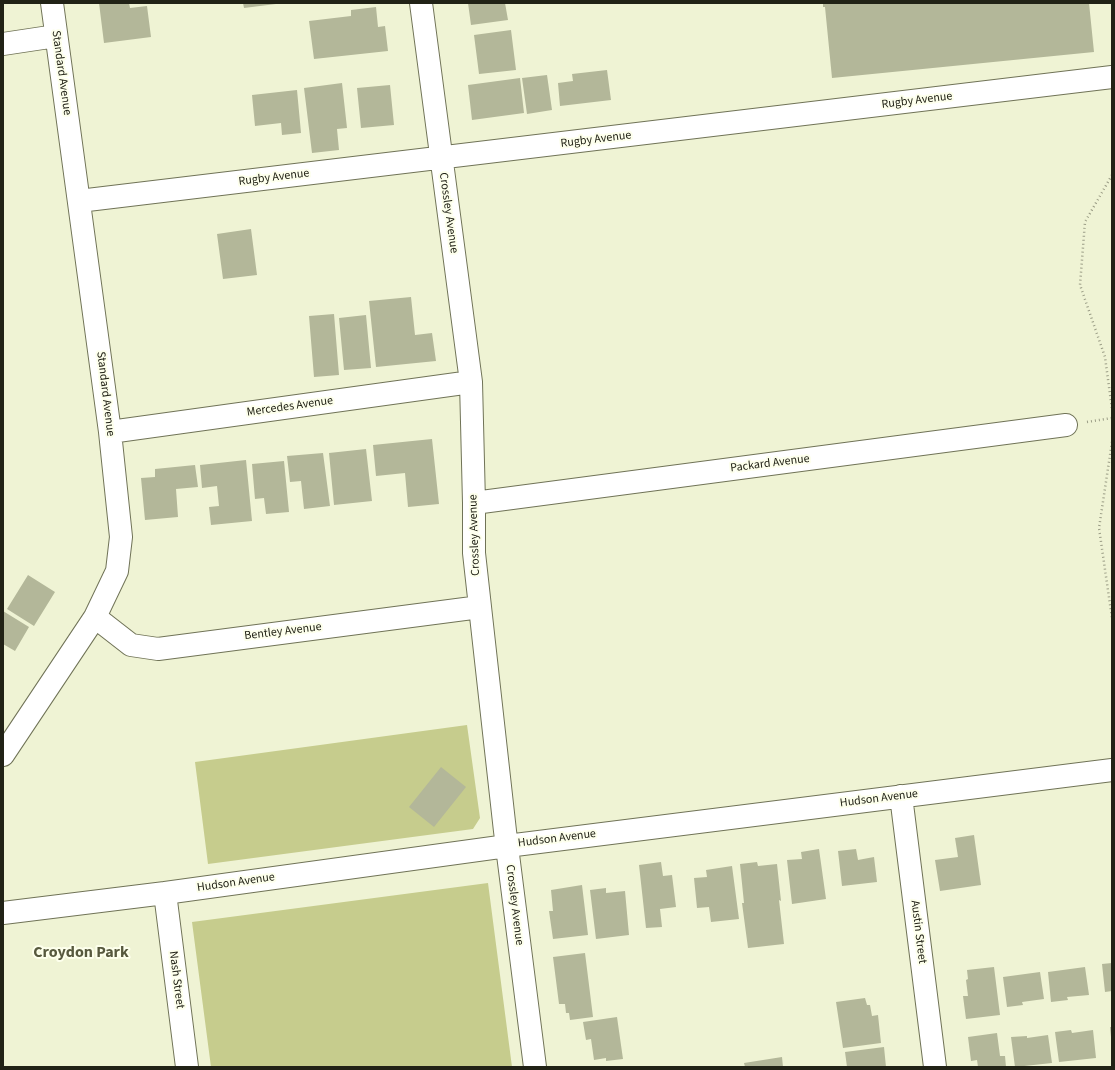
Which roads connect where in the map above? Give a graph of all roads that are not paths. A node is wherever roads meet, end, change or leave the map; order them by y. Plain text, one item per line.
1 (52, 3) edge
2 (421, 3) edge
3 (56, 36) junction
4 (3, 44) edge
5 (1112, 77) edge
6 (441, 158) junction
7 (79, 201) junction
8 (471, 382) junction
9 (1066, 425) road end
10 (110, 432) junction
11 (474, 503) junction
12 (480, 607) junction
13 (95, 617) junction
14 (3, 755) edge
15 (1112, 770) edge
16 (901, 796) junction
17 (507, 846) junction
18 (165, 893) junction
19 (3, 913) edge
20 (187, 1067) edge
21 (535, 1067) edge
22 (935, 1067) edge

1 - 3 street, Standard Avenue
2 - 6 street, Crossley Avenue
3 - 4 street
3 - 7 street, Standard Avenue
5 - 6 street, Rugby Avenue
6 - 7 street, Rugby Avenue
6 - 8 street, Crossley Avenue
7 - 10 street, Standard Avenue
8 - 10 street, Mercedes Avenue
8 - 11 street, Crossley Avenue
9 - 11 street, Packard Avenue
10 - 13 street, Standard Avenue
11 - 12 street, Crossley Avenue
12 - 13 street, Bentley Avenue
12 - 17 street, Crossley Avenue
13 - 14 street, Standard Avenue
15 - 16 street, Hudson Avenue
16 - 17 street, Hudson Avenue
16 - 22 street, Austin Street
17 - 18 street, Hudson Avenue
17 - 21 street, Crossley Avenue
18 - 19 street, Hudson Avenue
18 - 20 street, Nash Street

